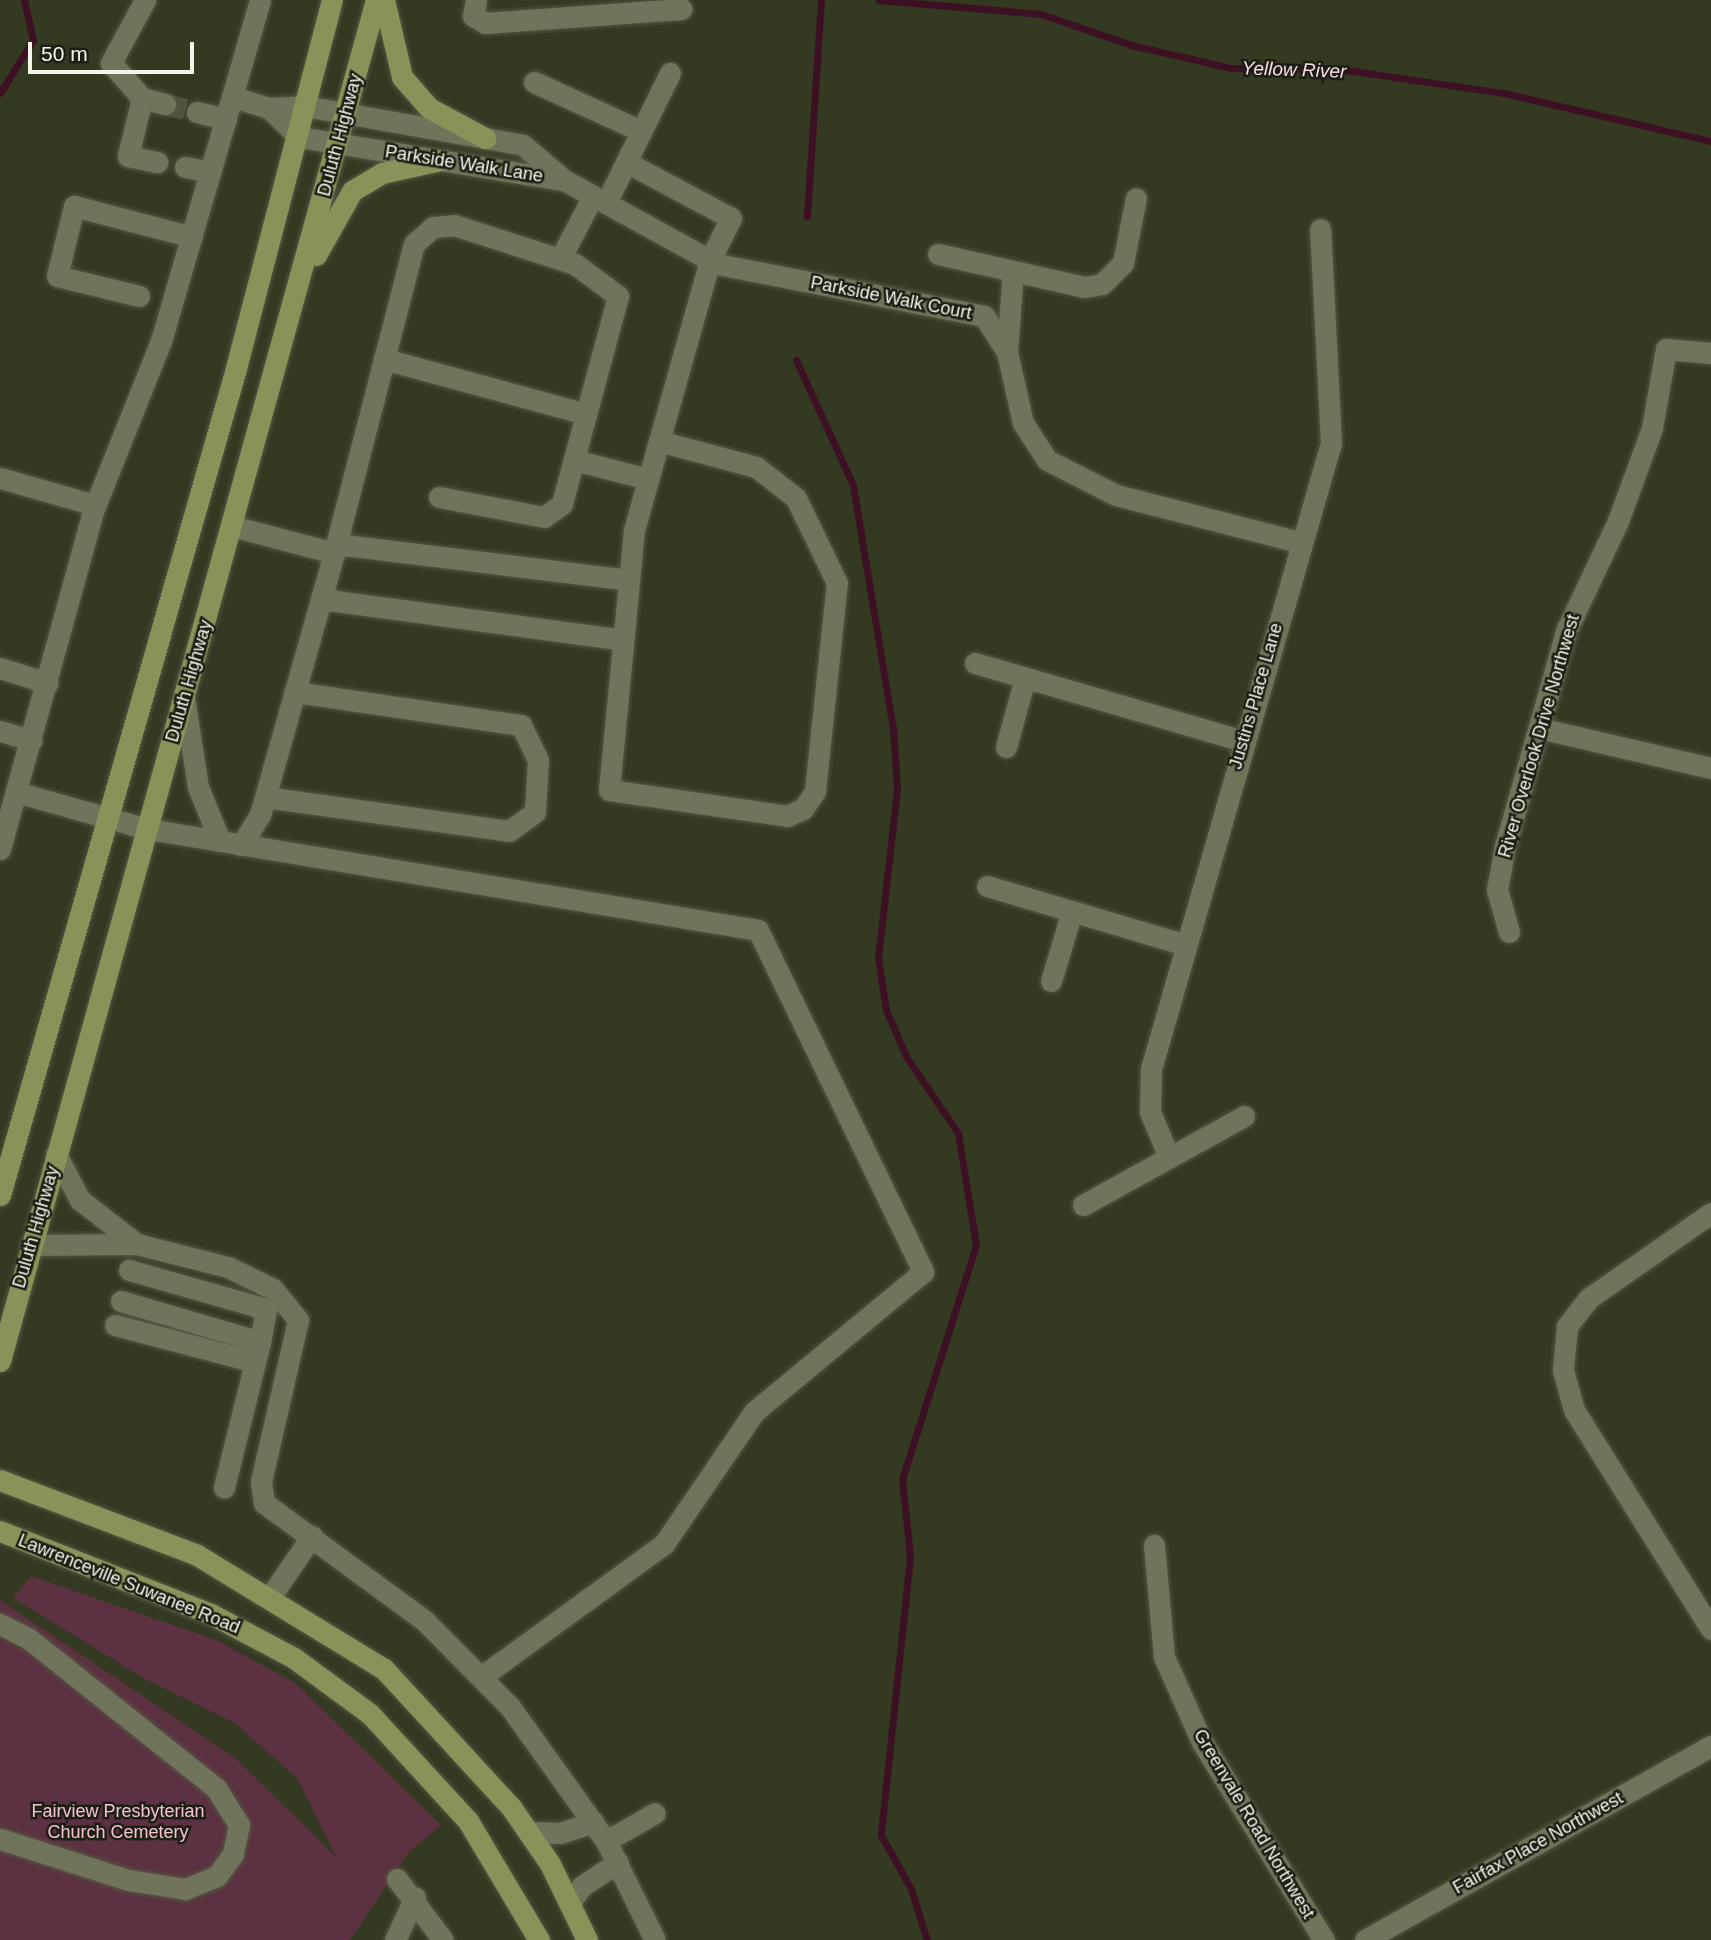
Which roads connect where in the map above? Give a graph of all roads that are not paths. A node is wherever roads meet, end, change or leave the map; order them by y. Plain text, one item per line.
1 (145, 0) edge
2 (260, 0) edge
3 (332, 0) edge
4 (376, 0) edge
5 (384, 0) edge
6 (476, 0) edge
7 (682, 9) dead end
8 (670, 73) dead end
9 (534, 82) dead end
10 (233, 97) junction
11 (142, 98) junction
12 (165, 104) tunnel mouth
13 (305, 106) junction
14 (269, 108) junction
15 (197, 112) tunnel mouth
16 (346, 113) junction
17 (226, 119) junction
18 (641, 131) junction
19 (299, 137) junction
20 (485, 138) junction
21 (338, 144) junction
22 (440, 160) junction
23 (157, 162) dead end
24 (626, 162) junction
25 (185, 167) dead end
26 (211, 172) junction
27 (564, 180) junction
28 (1136, 198) dead end
29 (599, 199) junction
30 (1320, 229) dead end
31 (192, 237) junction
32 (938, 254) dead end
33 (560, 259) junction
34 (710, 260) junction
35 (1013, 271) junction
36 (299, 284) junction
37 (139, 296) dead end
38 (1007, 352) junction
39 (1711, 353) edge
40 (384, 359) junction
41 (586, 414) junction
42 (659, 441) junction
43 (574, 460) junction
44 (0, 478) edge
45 (648, 479) junction
46 (439, 497) dead end
47 (95, 505) junction
48 (232, 526) junction
49 (1299, 542) junction
50 (335, 549) junction
51 (629, 579) junction
52 (321, 599) junction
53 (623, 640) junction
54 (975, 663) dead end
55 (0, 668) edge
56 (1025, 678) junction
57 (48, 683) junction
58 (294, 692) junction
59 (184, 698) junction
60 (1539, 728) junction
61 (0, 731) edge
62 (32, 740) junction
63 (1243, 741) junction
64 (1006, 747) dead end
65 (1711, 768) edge
66 (16, 792) junction
67 (265, 797) junction
68 (111, 817) junction
69 (148, 829) junction
70 (230, 843) junction
71 (0, 849) edge
72 (987, 887) dead end
73 (1072, 911) junction
74 (1509, 932) dead end
75 (1186, 945) junction
76 (1051, 981) dead end
77 (1244, 1116) dead end
78 (56, 1154) junction
79 (1168, 1155) junction
80 (0, 1195) edge
81 (1083, 1205) dead end
82 (1711, 1213) edge
83 (137, 1244) junction
84 (31, 1245) junction
85 (260, 1340) junction
86 (0, 1362) edge
87 (0, 1480) edge
88 (224, 1488) dead end
89 (0, 1531) edge
90 (312, 1536) junction
91 (1154, 1545) dead end
92 (270, 1597) junction
93 (0, 1623) edge
94 (1711, 1629) edge
95 (481, 1677) junction
96 (1711, 1746) edge
97 (655, 1813) dead end
98 (593, 1822) junction
99 (528, 1832) junction
100 (0, 1839) edge
101 (606, 1841) junction
102 (618, 1862) junction
103 (397, 1879) dead end
104 (415, 1897) junction
105 (570, 1902) junction
106 (395, 1940) edge
107 (443, 1940) edge
108 (539, 1940) edge
109 (587, 1940) edge
110 (655, 1940) edge
111 (1324, 1940) edge
112 (1365, 1940) edge

1 - 11 street
2 - 10 street
3 - 13 main road
4 - 16 main road, Duluth Highway
5 - 20 main road
6 - 7 street
8 - 18 street
9 - 18 street
10 - 14 street
10 - 17 street
11 - 12 street
11 - 23 street
13 - 14 street, Parkside Walk Lane
13 - 16 street, Parkside Walk Lane
13 - 19 main road
14 - 19 street
15 - 17 street
16 - 20 street, Parkside Walk Lane
16 - 21 main road, Duluth Highway
17 - 26 street
18 - 24 street
19 - 21 street, Parkside Walk Lane
19 - 68 main road
20 - 27 street, Parkside Walk Lane
21 - 22 street, Parkside Walk Lane
21 - 36 main road, Duluth Highway
22 - 27 street, Parkside Walk Lane
22 - 36 main road
24 - 29 street
24 - 34 street
25 - 26 street
26 - 31 street
27 - 29 street, Parkside Walk Court
28 - 35 street
29 - 33 street
29 - 34 street, Parkside Walk Court
30 - 49 street, Justins Place Lane
31 - 37 street
31 - 47 street
32 - 35 street
33 - 40 street
33 - 41 street
34 - 38 street, Parkside Walk Court
34 - 42 street
35 - 38 street
36 - 48 main road, Duluth Highway
38 - 49 street, Parkside Walk Court
39 - 60 street, River Overlook Drive Northwest
40 - 41 street
40 - 50 street
41 - 43 street
42 - 45 street
42 - 53 street
43 - 45 street
43 - 46 street
44 - 47 street
45 - 51 street
47 - 57 street
48 - 50 street
48 - 59 main road, Duluth Highway
49 - 63 street, Justins Place Lane
50 - 51 street
50 - 52 street
51 - 53 street
52 - 53 street
52 - 58 street
54 - 56 street
55 - 57 street
56 - 63 street
56 - 64 street
57 - 62 street
58 - 67 street
58 - 67 street
59 - 69 main road, Duluth Highway
59 - 70 street
60 - 65 street
60 - 74 street, River Overlook Drive Northwest
61 - 62 street
62 - 66 street
63 - 75 street, Justins Place Lane
66 - 68 street
66 - 71 street
67 - 70 street
68 - 69 street
68 - 80 main road
69 - 70 street
69 - 78 main road, Duluth Highway
70 - 95 street
72 - 73 street
73 - 75 street
73 - 76 street
75 - 79 street, Justins Place Lane
77 - 79 street
78 - 83 street
78 - 84 main road, Duluth Highway
79 - 81 street
82 - 94 street
83 - 84 street
83 - 90 street
84 - 86 main road, Duluth Highway
85 - 85 street
85 - 88 street
87 - 92 main road
89 - 108 main road, Lawrenceville Suwanee Road
90 - 92 street
90 - 95 street
91 - 111 street, Greenvale Road Northwest
92 - 99 main road
93 - 100 street
95 - 98 street
96 - 112 street, Fairfax Place Northwest
97 - 101 street
98 - 99 street
98 - 101 street
99 - 105 main road
101 - 102 street
102 - 105 street
102 - 110 street
103 - 104 street
104 - 106 street
104 - 107 street
105 - 109 main road

